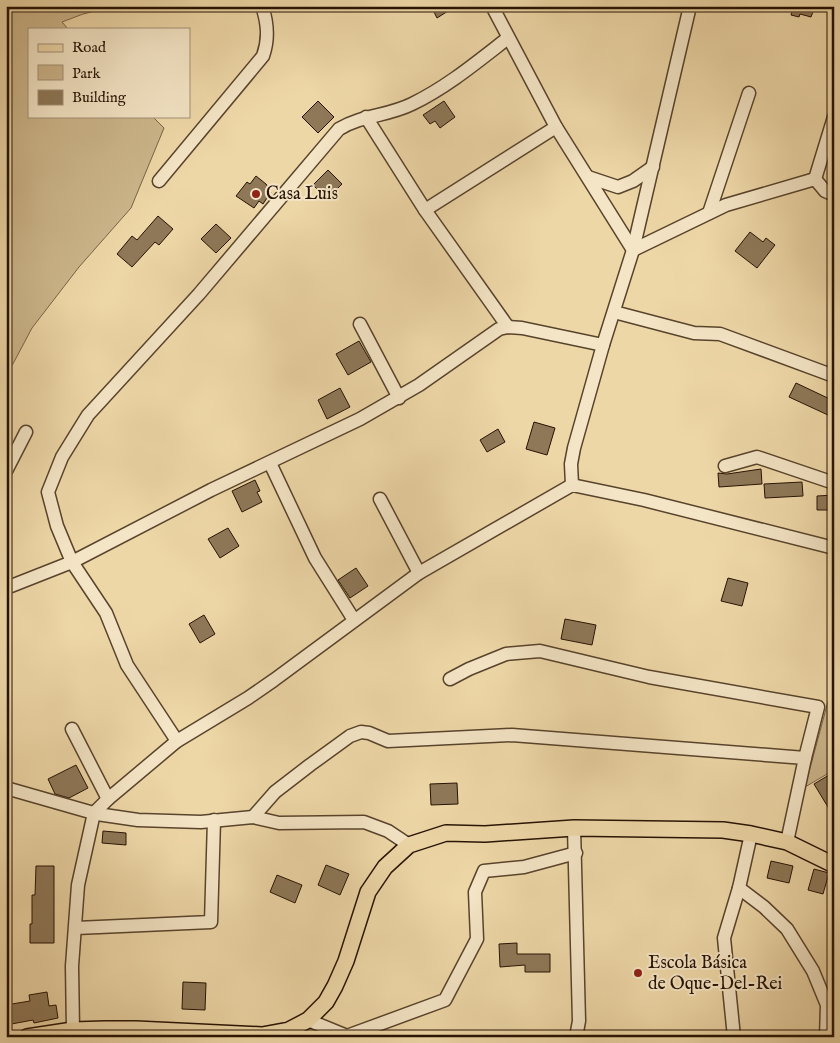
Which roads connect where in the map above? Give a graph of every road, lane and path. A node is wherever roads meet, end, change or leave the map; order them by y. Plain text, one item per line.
1 (262, 6) edge
2 (492, 6) edge
3 (690, 6) edge
4 (508, 38) junction
5 (748, 93) dead end
6 (366, 116) junction
7 (834, 117) edge
8 (556, 127) junction
9 (653, 167) junction
10 (588, 177) junction
11 (815, 179) junction
12 (159, 181) dead end
13 (834, 195) edge
14 (425, 210) junction
15 (709, 213) junction
16 (633, 250) junction
17 (614, 312) junction
18 (360, 324) dead end
19 (508, 327) junction
20 (603, 345) junction
21 (834, 376) edge
22 (399, 398) junction
23 (26, 432) dead end
24 (270, 463) junction
25 (725, 466) dead end
26 (6, 471) edge
27 (834, 483) edge
28 (572, 484) junction
29 (380, 498) dead end
30 (834, 548) edge
31 (72, 562) junction
32 (419, 573) junction
33 (6, 588) edge
34 (354, 620) junction
35 (450, 679) dead end
36 (72, 729) dead end
37 (176, 741) junction
38 (805, 758) junction
39 (6, 788) edge
40 (108, 799) junction
41 (94, 814) junction
42 (253, 817) junction
43 (214, 820) junction
44 (574, 828) junction
45 (751, 834) junction
46 (787, 842) junction
47 (409, 845) junction
48 (576, 853) junction
49 (834, 865) edge
50 (740, 888) junction
51 (76, 928) junction
52 (308, 1020) junction
53 (74, 1034) edge
54 (263, 1036) edge
55 (27, 1037) edge
56 (576, 1037) edge
57 (734, 1037) edge
58 (826, 1037) edge

1 - 12 street
2 - 4 street
3 - 9 street
4 - 6 street
4 - 8 street
5 - 15 street
6 - 14 street
6 - 31 street
7 - 11 street
8 - 10 street
8 - 14 street
9 - 10 street
9 - 16 street
10 - 16 street
11 - 13 street
11 - 15 street
14 - 19 street
15 - 16 street
16 - 17 street
17 - 20 street
17 - 21 street
18 - 22 street
19 - 20 street
19 - 22 street
20 - 28 street
22 - 24 street
23 - 26 street
24 - 31 street
24 - 34 street
25 - 27 street
28 - 30 street
28 - 32 street
29 - 32 street
31 - 33 street
31 - 37 street
32 - 34 street
34 - 37 street
35 - 38 street
36 - 40 street
37 - 40 street
38 - 42 street
38 - 46 street
39 - 41 street
40 - 41 street
41 - 43 street
41 - 51 street
42 - 43 street
42 - 47 street
43 - 51 street
44 - 45 main road
44 - 47 main road
44 - 48 street
45 - 46 main road
45 - 50 street
46 - 49 main road
47 - 52 main road
48 - 52 street
48 - 56 street
50 - 57 street
50 - 58 street
51 - 53 street
52 - 54 main road
53 - 54 main road
53 - 55 main road

